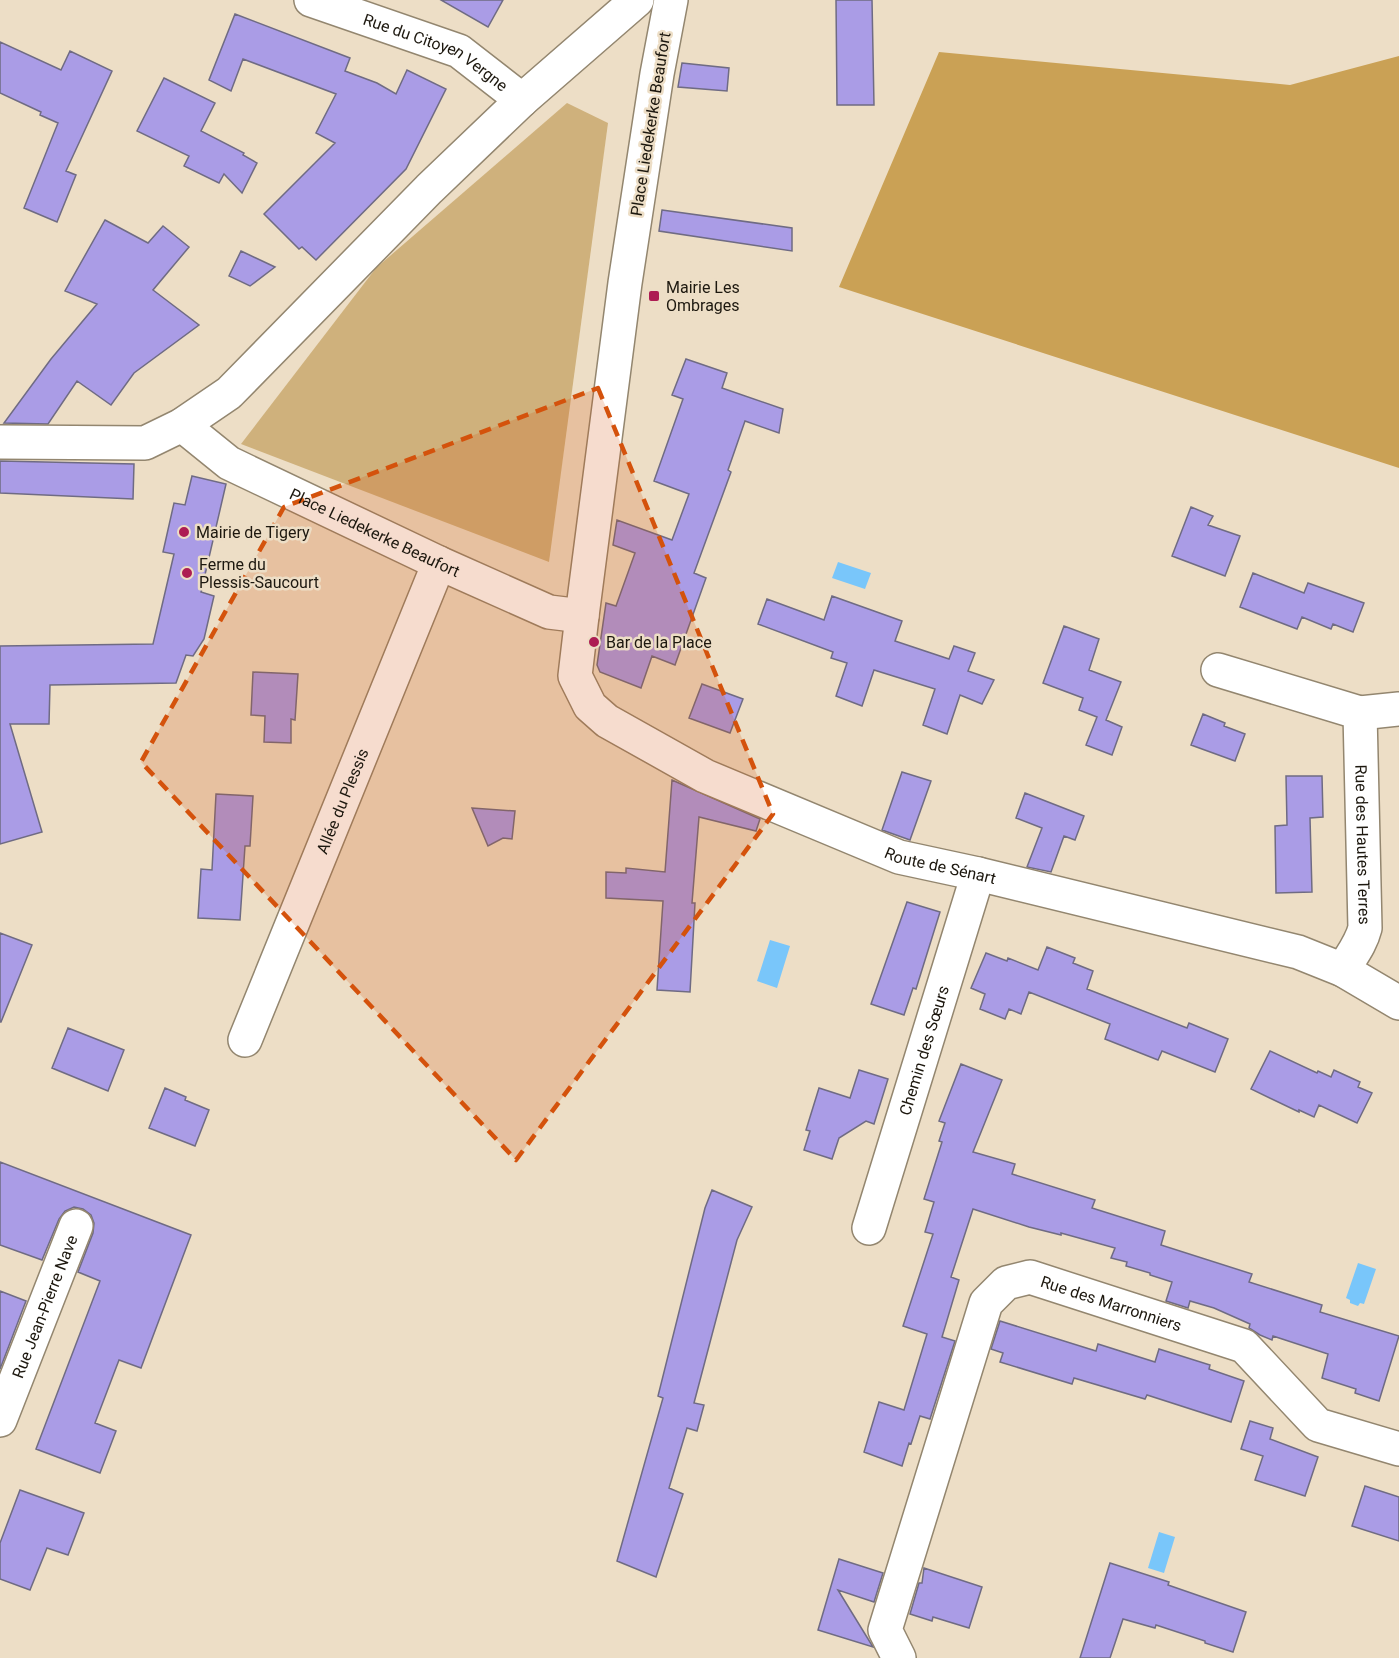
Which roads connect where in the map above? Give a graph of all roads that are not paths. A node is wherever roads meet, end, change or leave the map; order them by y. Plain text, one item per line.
1 (311, 0) edge
2 (637, 0) edge
3 (671, 0) edge
4 (522, 100) junction
5 (182, 425) junction
6 (0, 442) edge
7 (439, 563) junction
8 (582, 616) junction
9 (1218, 670) dead end
10 (1399, 709) edge
11 (1360, 713) junction
12 (978, 874) junction
13 (1343, 970) junction
14 (1399, 1003) edge
15 (245, 1040) dead end
16 (76, 1226) dead end
17 (869, 1228) dead end
18 (0, 1420) edge
19 (1399, 1449) edge
20 (899, 1658) edge

1 - 4 street, Rue du Citoyen Vergne
2 - 4 street
3 - 8 street, Place Liedekerke Beaufort
4 - 5 street
5 - 6 street
5 - 7 street, Place Liedekerke Beaufort
7 - 8 street, Place Liedekerke Beaufort
7 - 15 street, Allée du Plessis
8 - 12 street, Route de Sénart
9 - 11 street
10 - 11 street
11 - 13 street, Rue des Hautes Terres
12 - 13 street, Route de Sénart
12 - 17 street, Chemin des Sœurs
13 - 14 street, Route de Sénart
16 - 18 street, Rue Jean-Pierre Nave
19 - 20 street, Rue des Marronniers

